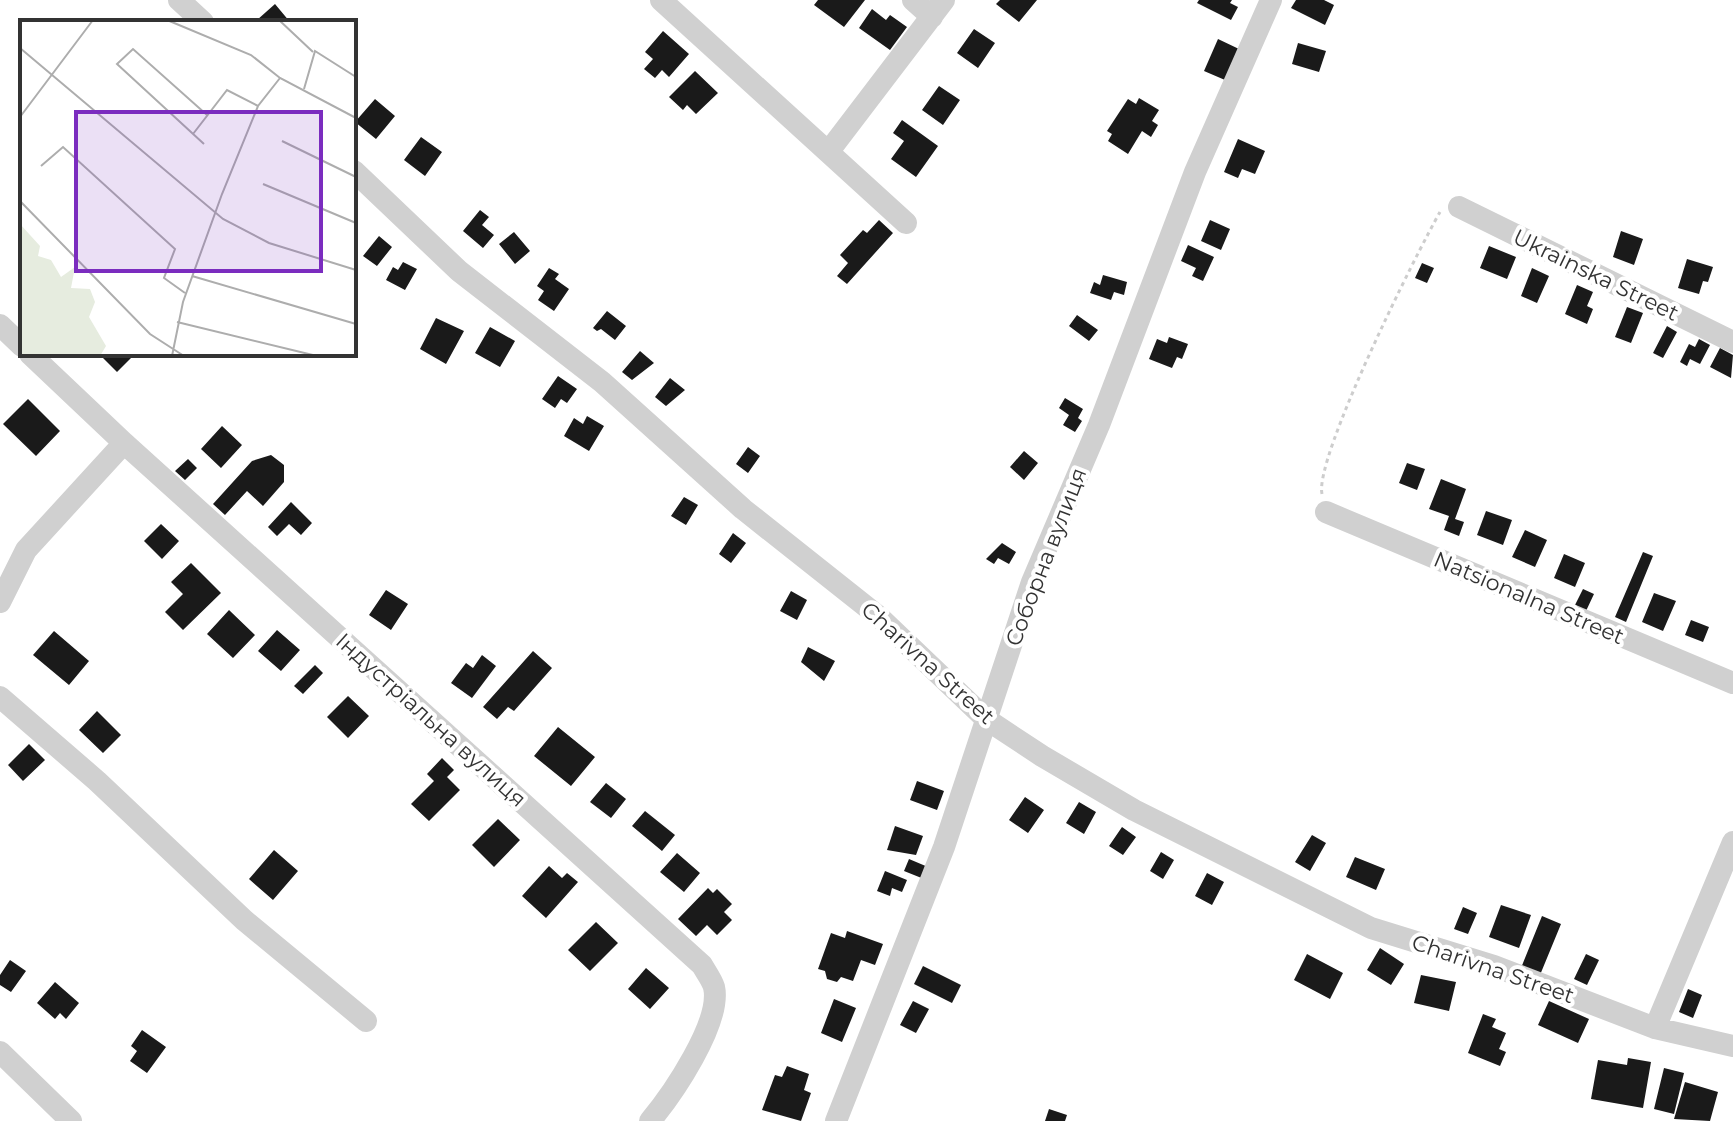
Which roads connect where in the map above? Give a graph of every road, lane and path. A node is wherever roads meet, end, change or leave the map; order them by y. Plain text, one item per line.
1 (179, 0) edge
2 (661, 0) edge
3 (913, 0) edge
4 (1271, 0) edge
5 (938, 8) edge
6 (201, 20) edge
7 (829, 151) junction
8 (356, 173) edge
9 (1459, 207) joint
10 (906, 223) dead end
11 (0, 325) edge
12 (1733, 342) edge
13 (20, 344) edge
14 (32, 356) edge
15 (124, 443) junction
16 (1326, 512) joint
17 (0, 602) edge
18 (1731, 678) edge
19 (0, 697) edge
20 (986, 719) junction
21 (1733, 842) edge
22 (366, 1021) dead end
23 (1655, 1028) junction
24 (1733, 1046) edge
25 (0, 1052) edge
26 (71, 1121) edge
27 (650, 1121) edge
28 (836, 1121) edge

1 - 6 street
2 - 7 street
3 - 5 street
4 - 20 street, Соборна вулиця
5 - 7 street
7 - 10 street
8 - 20 street, Charivna Street
9 - 12 street, Ukrainska Street
9 - 16 path
11 - 13 street
14 - 15 street, Індустріальна вулиця
15 - 17 street
15 - 27 street, Індустріальна вулиця
16 - 18 street, Natsionalna Street
19 - 22 street
20 - 23 street, Charivna Street
20 - 28 street, Соборна вулиця
21 - 23 street
23 - 24 street, Charivna Street
25 - 26 street

